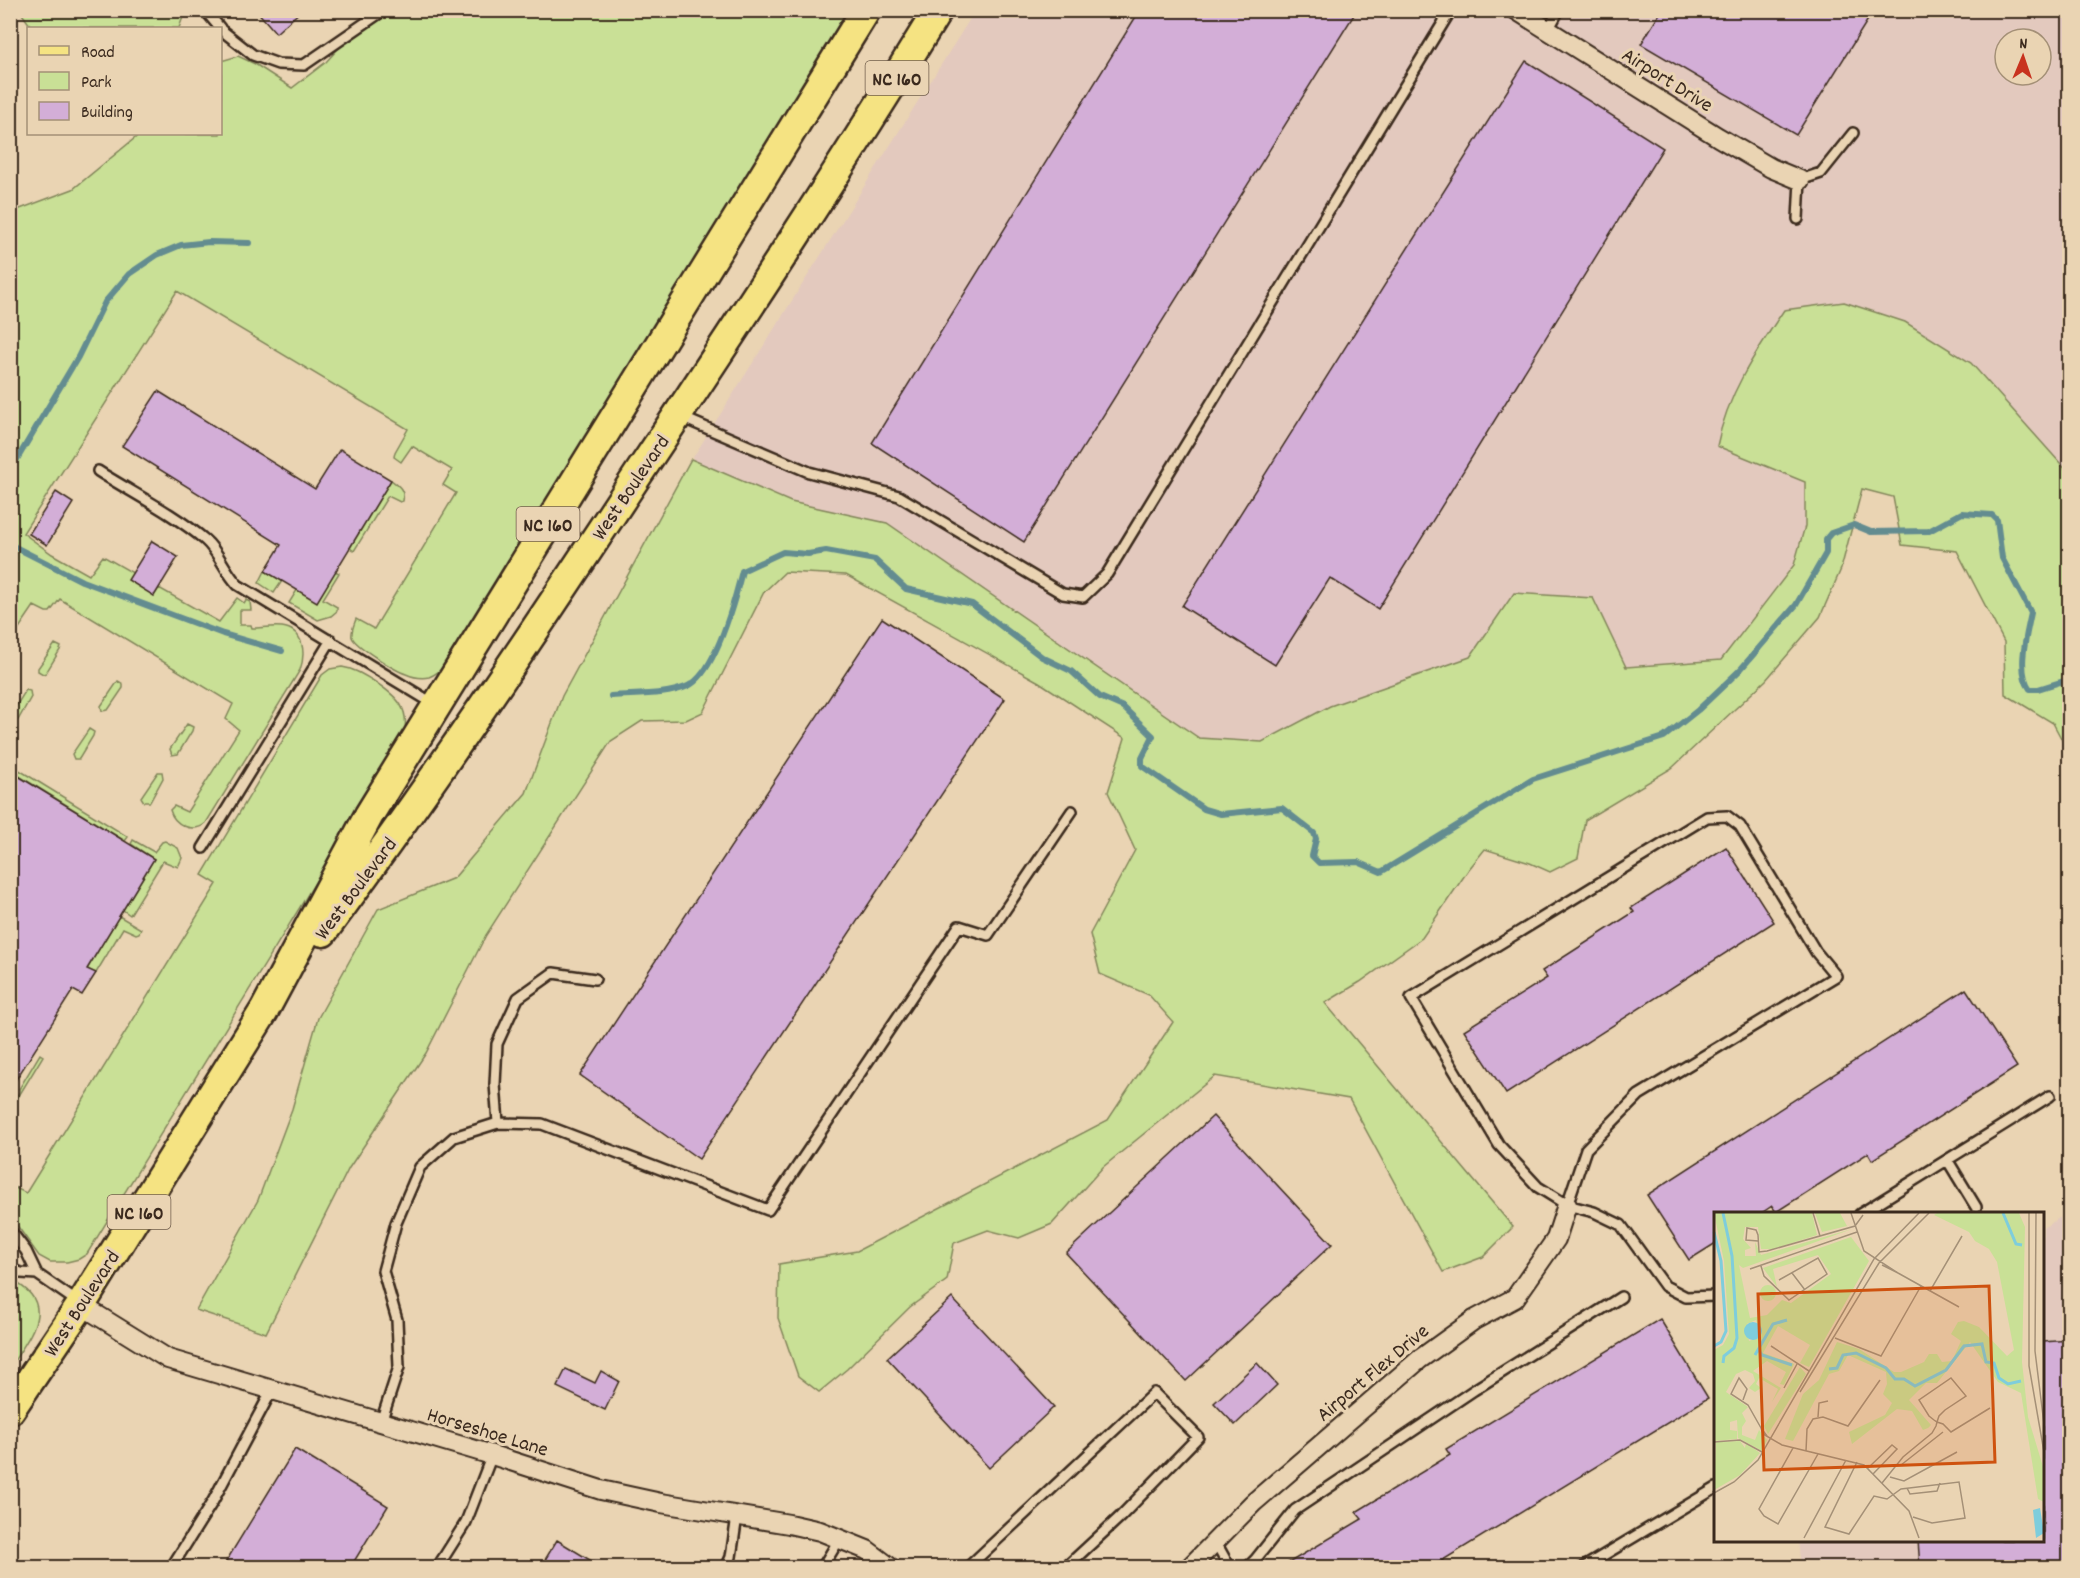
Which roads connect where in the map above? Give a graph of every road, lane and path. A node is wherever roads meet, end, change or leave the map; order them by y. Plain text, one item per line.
1 (205, 10) edge
2 (384, 10) edge
3 (866, 10) edge
4 (938, 10) edge
5 (1451, 10) edge
6 (1516, 10) edge
7 (1560, 10) edge
8 (218, 27) edge
9 (1548, 30) junction
10 (222, 31) edge
11 (1853, 133) dead end
12 (1800, 180) junction
13 (1798, 219) dead end
14 (677, 416) junction
15 (98, 471) dead end
16 (331, 640) junction
17 (436, 706) junction
18 (1072, 811) dead end
19 (203, 848) dead end
20 (595, 979) dead end
21 (264, 1011) junction
22 (2050, 1096) dead end
23 (498, 1123) junction
24 (1948, 1161) junction
25 (1567, 1205) junction
26 (1976, 1207) dead end
27 (1863, 1212) edge
28 (10, 1230) edge
29 (10, 1269) edge
30 (37, 1274) junction
31 (1714, 1296) edge
32 (1621, 1297) dead end
33 (81, 1305) junction
34 (272, 1390) junction
35 (10, 1410) edge
36 (381, 1422) junction
37 (492, 1455) junction
38 (1714, 1489) edge
39 (737, 1516) junction
40 (840, 1538) junction
41 (1215, 1541) junction
42 (171, 1568) edge
43 (437, 1568) edge
44 (726, 1568) edge
45 (822, 1568) edge
46 (891, 1568) edge
47 (967, 1568) edge
48 (1065, 1568) edge
49 (1189, 1568) edge
50 (1230, 1568) edge
51 (1247, 1568) edge
52 (1582, 1568) edge

1 - 8 lane
2 - 10 lane
3 - 17 main road, West Boulevard / NC 160
4 - 14 main road, West Boulevard / NC 160
5 - 14 lane
6 - 9 street, Airport Drive
7 - 9 lane
9 - 12 street, Airport Drive
11 - 12 lane
12 - 13 lane
14 - 21 main road, West Boulevard / NC 160
15 - 16 lane
16 - 17 lane
16 - 19 lane
17 - 21 main road, West Boulevard / NC 160
18 - 23 lane
20 - 23 lane
21 - 33 main road, West Boulevard / NC 160
22 - 24 lane
23 - 36 lane
24 - 26 lane
24 - 27 lane
25 - 25 lane
25 - 31 lane
25 - 41 street, Airport Flex Drive
28 - 30 lane
29 - 30 lane
30 - 33 lane
32 - 51 lane
33 - 34 street, Horseshoe Lane
33 - 35 main road, West Boulevard / NC 160
34 - 36 street, Horseshoe Lane
34 - 42 lane
36 - 37 street, Horseshoe Lane
37 - 39 street, Horseshoe Lane
37 - 43 lane
38 - 52 lane
39 - 40 street, Horseshoe Lane
39 - 44 lane
40 - 45 lane
40 - 46 street, Horseshoe Lane
41 - 49 street, Airport Flex Drive
41 - 50 lane
47 - 48 lane

